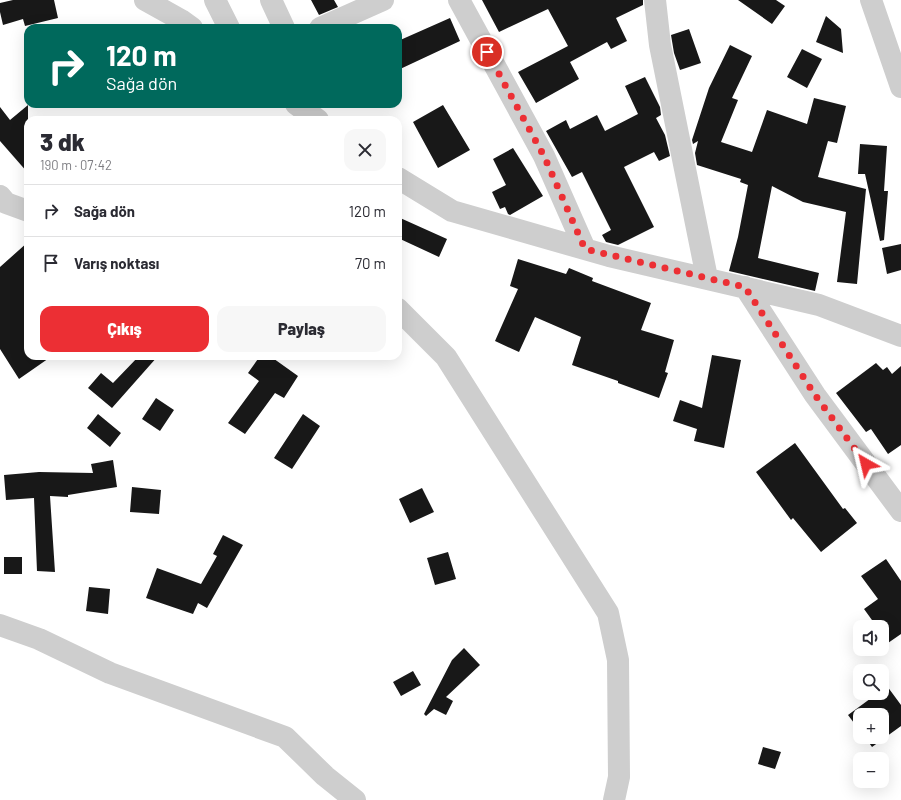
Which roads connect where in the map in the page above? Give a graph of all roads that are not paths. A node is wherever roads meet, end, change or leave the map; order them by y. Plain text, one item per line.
1 (144, 0) edge
2 (215, 0) edge
3 (271, 0) edge
4 (383, 0) edge
5 (459, 0) edge
6 (655, 0) edge
7 (871, 0) edge
8 (186, 24) edge
9 (227, 24) edge
10 (282, 24) edge
11 (329, 24) edge
12 (899, 78) edge
13 (302, 108) edge
14 (312, 116) edge
15 (402, 180) edge
16 (0, 196) edge
17 (24, 209) edge
18 (585, 249) junction
19 (706, 278) junction
20 (745, 287) junction
21 (402, 313) edge
22 (901, 336) edge
23 (901, 511) edge
24 (0, 625) edge
25 (355, 800) edge
26 (614, 800) edge

1 - 8 street
2 - 9 street
3 - 10 street
4 - 11 street
5 - 18 street
6 - 19 street
7 - 12 street
13 - 14 street
15 - 18 street
16 - 17 street
18 - 19 street
19 - 20 street
20 - 22 street
20 - 23 street
21 - 26 street
24 - 25 street

